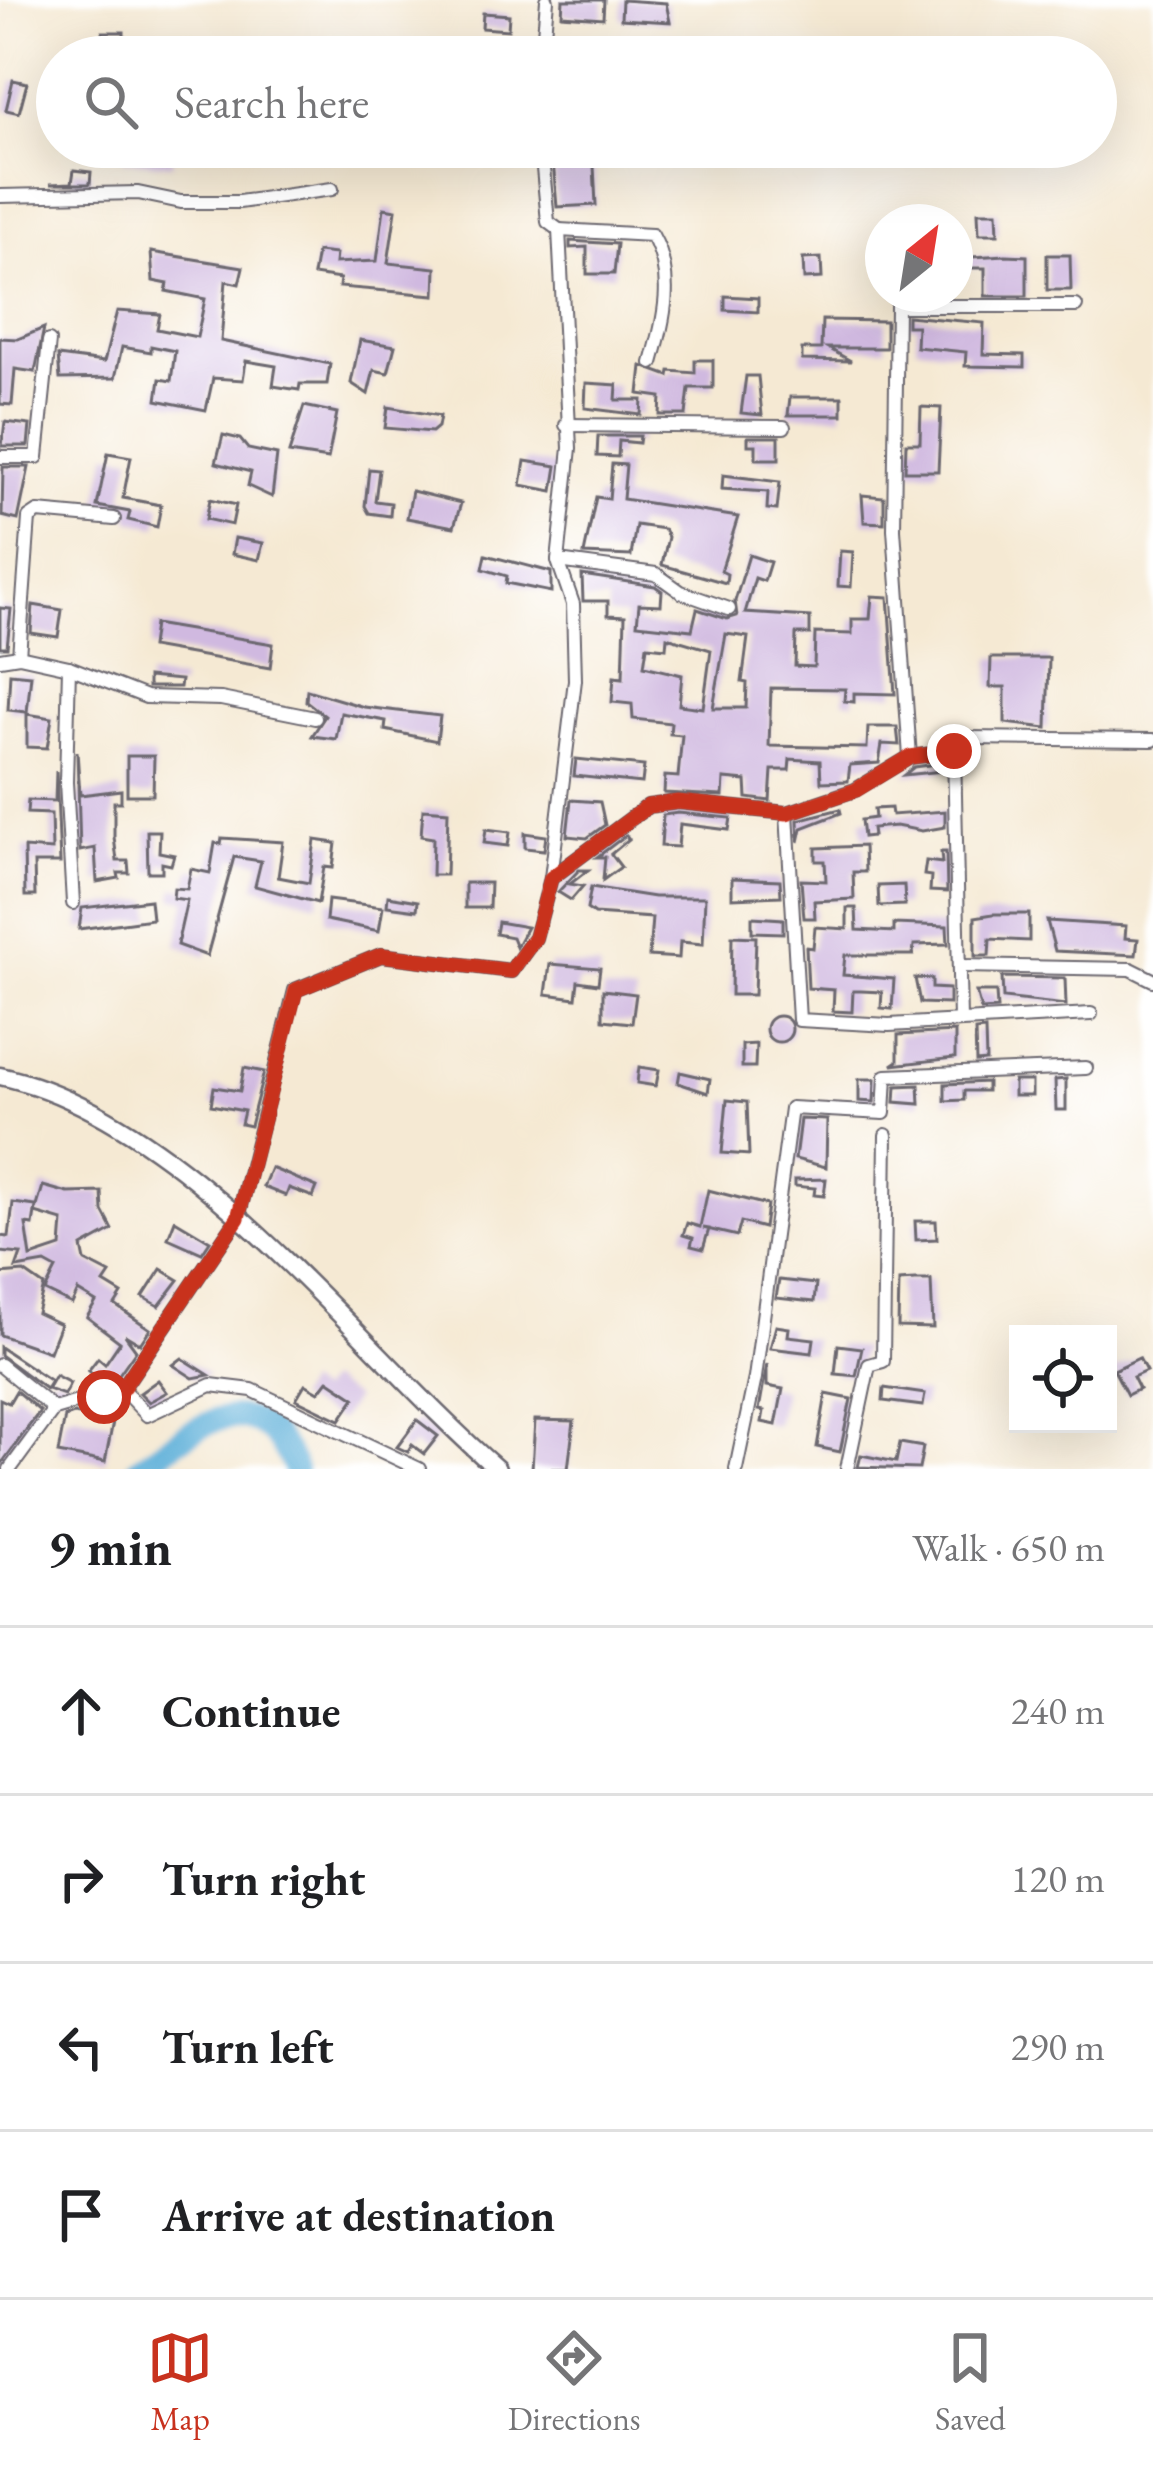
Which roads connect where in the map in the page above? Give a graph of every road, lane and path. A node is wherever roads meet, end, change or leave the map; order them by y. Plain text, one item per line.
1 (547, 0) edge
2 (544, 36) edge
3 (543, 168) edge
4 (332, 189) dead end
5 (0, 196) edge
6 (559, 230) junction
7 (1076, 306) dead end
8 (50, 341) dead end
9 (652, 363) dead end
10 (566, 425) junction
11 (784, 427) dead end
12 (0, 457) edge
13 (114, 519) dead end
14 (558, 561) junction
15 (729, 609) dead end
16 (19, 656) junction
17 (0, 659) edge
18 (68, 667) junction
19 (315, 718) dead end
20 (1153, 740) edge
21 (954, 751) junction
22 (910, 757) junction
23 (787, 813) junction
24 (551, 878) junction
25 (73, 903) dead end
26 (960, 966) junction
27 (1153, 980) edge
28 (1091, 1014) dead end
29 (960, 1020) junction
30 (1086, 1068) dead end
31 (0, 1076) edge
32 (886, 1135) dead end
33 (238, 1218) junction
34 (0, 1365) edge
35 (122, 1389) junction
36 (54, 1409) junction
37 (10, 1469) edge
38 (419, 1469) edge
39 (496, 1469) edge
40 (736, 1469) edge
41 (847, 1469) edge

1 - 2 street
3 - 6 street
4 - 5 street
6 - 9 street
6 - 10 street
7 - 22 street
8 - 12 street
10 - 11 street
10 - 14 street
13 - 16 street
14 - 15 street
14 - 24 street
16 - 17 street
16 - 18 street
18 - 19 street
18 - 25 street
20 - 21 street
21 - 22 street
21 - 26 street
22 - 23 street
23 - 24 street
23 - 29 street
24 - 33 street
26 - 27 street
26 - 29 street
28 - 29 street
30 - 40 street
31 - 33 street
32 - 41 street
33 - 35 street
33 - 39 street
34 - 36 street
35 - 36 street
35 - 38 street
36 - 37 street

